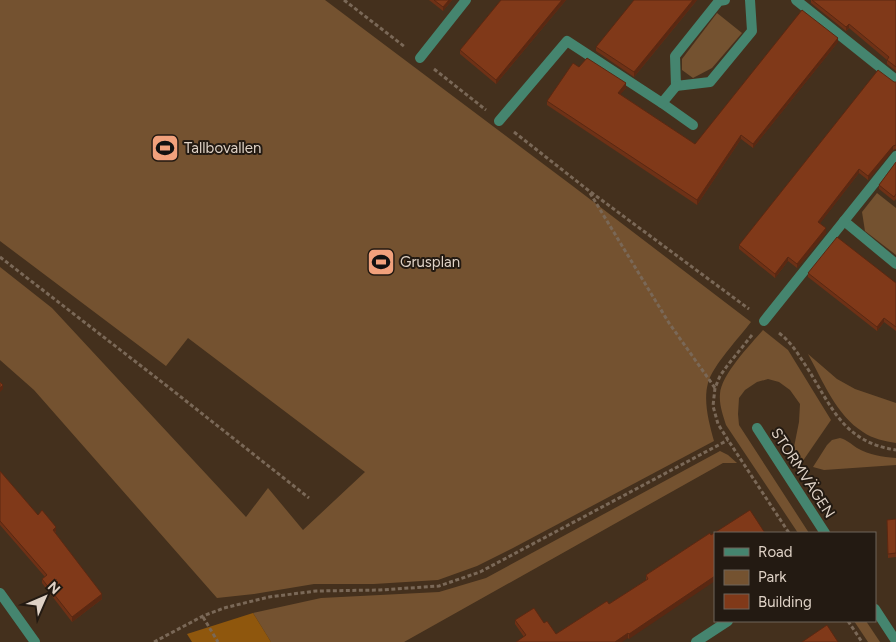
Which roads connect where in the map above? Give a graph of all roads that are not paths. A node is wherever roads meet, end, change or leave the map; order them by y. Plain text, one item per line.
1 (466, 0) edge
2 (726, 0) edge
3 (750, 0) edge
4 (796, 0) edge
5 (420, 58) road end
6 (896, 80) edge
7 (676, 86) junction
8 (662, 104) junction
9 (499, 121) road end
10 (693, 125) dead end
11 (896, 156) edge
12 (844, 221) junction
13 (896, 264) edge
14 (764, 321) road end
15 (757, 428) dead end
16 (824, 532) edge
17 (0, 593) edge
18 (876, 610) edge
19 (726, 622) edge
20 (892, 628) edge
21 (896, 641) edge
22 (35, 642) edge
23 (696, 642) edge

1 - 5 street
2 - 7 street
3 - 7 street
4 - 6 street
7 - 8 street
8 - 9 street
8 - 10 street
11 - 12 street
12 - 13 street
12 - 14 street
15 - 16 street, STORMVÄGEN
17 - 22 street
18 - 20 street
19 - 23 street
20 - 21 street

